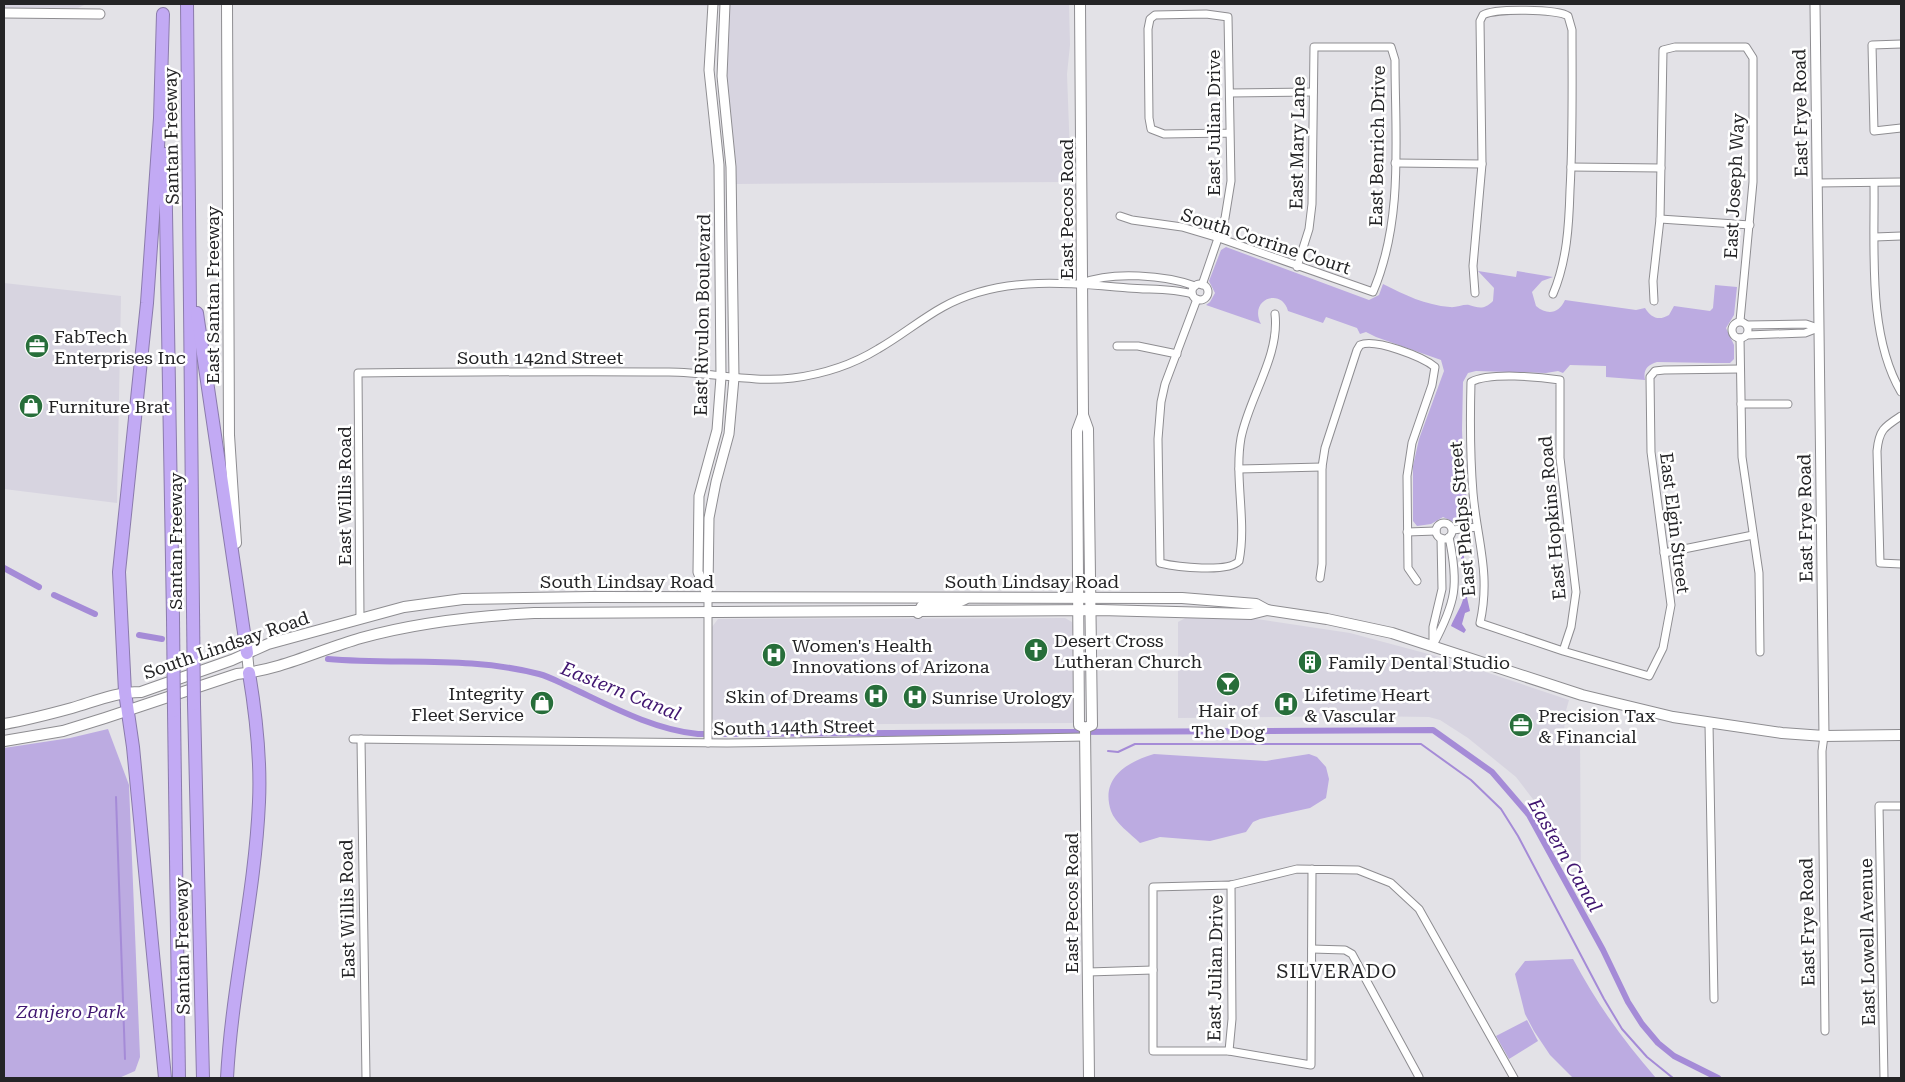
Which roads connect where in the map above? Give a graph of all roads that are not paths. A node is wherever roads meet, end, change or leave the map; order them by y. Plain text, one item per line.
1 (187, 4) edge
2 (227, 4) edge
3 (713, 4) edge
4 (725, 4) edge
5 (1080, 4) edge
6 (1814, 4) edge
7 (163, 9) edge
8 (4, 14) edge
9 (100, 14) dead end
10 (1901, 44) edge
11 (1314, 48) joint
12 (1313, 92) junction
13 (1230, 93) junction
14 (1901, 128) edge
15 (1230, 133) junction
16 (1395, 163) junction
17 (1482, 164) junction
18 (1572, 167) junction
19 (1661, 168) junction
20 (1901, 182) edge
21 (1817, 184) junction
22 (1874, 184) junction
23 (1120, 216) dead end
24 (1660, 219) junction
25 (1750, 225) junction
26 (1901, 236) edge
27 (1874, 237) junction
28 (1219, 238) junction
29 (1297, 267) junction
30 (190, 268) junction
31 (1082, 283) junction
32 (1198, 286) junction
33 (1373, 292) joint
34 (1475, 293) dead end
35 (1553, 294) dead end
36 (1195, 297) junction
37 (1654, 300) dead end
38 (1275, 314) dead end
39 (1743, 323) junction
40 (1818, 328) junction
41 (1744, 336) junction
42 (1117, 346) dead end
43 (1176, 354) junction
44 (1740, 370) junction
45 (358, 373) joint
46 (721, 377) junction
47 (734, 378) junction
48 (1560, 380) joint
49 (1901, 392) edge
50 (1741, 404) junction
51 (1788, 404) dead end
52 (1083, 415) junction
53 (1901, 416) edge
54 (1322, 467) junction
55 (1239, 469) junction
56 (1477, 527) junction
57 (1453, 530) junction
58 (1436, 531) junction
59 (1407, 532) junction
60 (1753, 535) junction
61 (1441, 538) junction
62 (1449, 538) junction
63 (1664, 552) junction
64 (1901, 564) edge
65 (1320, 578) dead end
66 (1416, 581) dead end
67 (238, 586) junction
68 (708, 597) junction
69 (971, 597) junction
70 (1078, 597) junction
71 (1091, 597) junction
72 (1267, 610) junction
73 (1078, 611) junction
74 (1092, 611) junction
75 (708, 612) junction
76 (918, 613) junction
77 (360, 618) junction
78 (1433, 645) junction
79 (1563, 651) junction
80 (1760, 652) dead end
81 (247, 653) junction
82 (249, 673) junction
83 (125, 692) junction
84 (128, 711) junction
85 (4, 724) edge
86 (1709, 724) junction
87 (1086, 734) junction
88 (1901, 735) edge
89 (1824, 736) junction
90 (357, 739) joint
91 (708, 740) junction
92 (4, 741) edge
93 (1901, 806) edge
94 (1312, 869) junction
95 (1231, 884) junction
96 (1312, 950) junction
97 (1153, 970) junction
98 (1088, 972) junction
99 (1714, 999) dead end
100 (1825, 1031) dead end
101 (1229, 1051) junction
102 (165, 1078) edge
103 (179, 1078) edge
104 (203, 1078) edge
105 (227, 1078) edge
106 (366, 1078) edge
107 (1089, 1078) edge
108 (1418, 1078) edge
109 (1514, 1078) edge
110 (1884, 1078) edge

1 - 30 highway, Santan Freeway
2 - 67 main road, East Santan Freeway
3 - 46 street, East Rivulon Boulevard
4 - 47 street, East Rivulon Boulevard
5 - 31 main road, East Pecos Road
6 - 21 street, East Frye Road
7 - 83 highway
7 - 103 highway, Santan Freeway, bridge
8 - 9 street
10 - 14 street
11 - 12 street, East Mary Lane
11 - 16 street, East Benrich Drive
12 - 13 street
12 - 29 street, East Mary Lane
13 - 15 street, East Julian Drive
13 - 15 street, East Julian Drive
15 - 28 street, East Julian Drive
16 - 17 street
16 - 33 street, East Benrich Drive
17 - 18 street
17 - 34 street
18 - 19 street
18 - 35 street
19 - 24 street
19 - 25 street, East Joseph Way
20 - 22 street
21 - 22 street
21 - 40 street, East Frye Road
22 - 27 street
23 - 28 street, South Corrine Court
24 - 25 street
24 - 37 street
25 - 39 street, East Joseph Way
26 - 27 street
27 - 49 street
28 - 29 street, South Corrine Court
28 - 32 street, East Julian Drive
29 - 33 street, South Corrine Court
30 - 67 highway
30 - 104 highway, Santan Freeway, bridge
31 - 32 street
31 - 36 street
31 - 47 street, South 142nd Street
31 - 52 main road, East Pecos Road
32 - 36 street
32 - 36 street
36 - 43 street
38 - 55 street
39 - 40 street
39 - 41 street, East Joseph Way
39 - 41 street, East Joseph Way
40 - 41 street
40 - 89 street, East Frye Road
41 - 44 street, East Joseph Way
42 - 43 street
43 - 55 street
44 - 50 street, East Joseph Way
44 - 63 street, East Elgin Street
45 - 46 street, South 142nd Street
45 - 77 street, East Willis Road
46 - 47 street, South 142nd Street
46 - 68 street, East Rivulon Boulevard
47 - 68 street, East Rivulon Boulevard
48 - 56 street, East Phelps Street
48 - 79 street, East Hopkins Road
50 - 51 street
50 - 60 street, East Joseph Way
52 - 70 main road, East Pecos Road
52 - 71 main road, East Pecos Road
53 - 64 street
54 - 55 street
54 - 59 street
54 - 65 street
56 - 57 street
56 - 79 street, East Phelps Street
57 - 58 street
57 - 62 street
58 - 59 street
58 - 61 street
59 - 66 street
60 - 63 street
60 - 80 street, East Joseph Way
61 - 62 street
61 - 78 street
62 - 78 street
63 - 79 street, East Elgin Street
67 - 81 highway
68 - 69 main road, South Lindsay Road
68 - 75 street
68 - 77 main road, South Lindsay Road
69 - 70 main road, South Lindsay Road
69 - 76 main road
70 - 71 main road, South Lindsay Road
70 - 73 main road, East Pecos Road
71 - 72 main road, South Lindsay Road
71 - 74 main road, East Pecos Road
72 - 74 main road, South Lindsay Road
72 - 78 main road, South Lindsay Road
73 - 74 main road, South Lindsay Road
73 - 76 main road, South Lindsay Road
73 - 87 main road, East Pecos Road
74 - 87 main road, East Pecos Road
75 - 76 main road, South Lindsay Road
75 - 82 main road, South Lindsay Road
75 - 91 street
77 - 81 main road, South Lindsay Road
78 - 86 main road, South Lindsay Road
81 - 82 main road
81 - 83 main road, South Lindsay Road
82 - 84 main road, South Lindsay Road
82 - 105 highway
83 - 84 highway
83 - 85 main road, South Lindsay Road
84 - 92 main road, South Lindsay Road
84 - 102 highway
86 - 89 main road, South Lindsay Road
86 - 99 street
87 - 91 street, South 144th Street
87 - 98 main road, East Pecos Road
88 - 89 main road, South Lindsay Road
89 - 100 street, East Frye Road
90 - 91 street, South 144th Street
90 - 106 street, East Willis Road
93 - 110 street, East Lowell Avenue
94 - 95 street
94 - 96 street
94 - 109 street
95 - 97 street
95 - 101 street, East Julian Drive
96 - 101 street
96 - 108 street
97 - 98 street
97 - 101 street
98 - 107 main road, East Pecos Road

